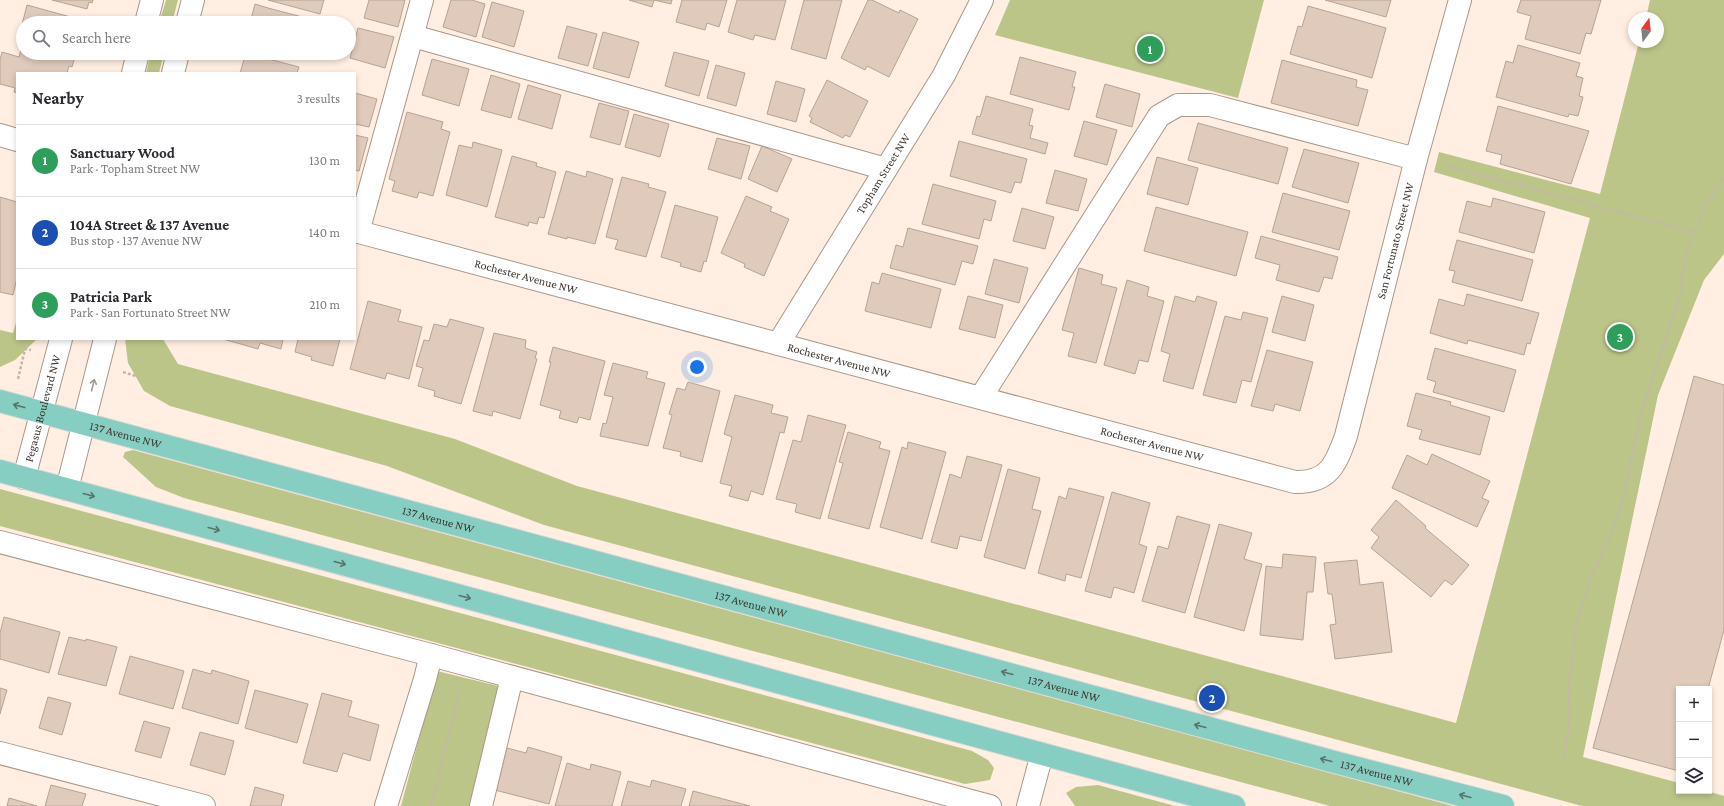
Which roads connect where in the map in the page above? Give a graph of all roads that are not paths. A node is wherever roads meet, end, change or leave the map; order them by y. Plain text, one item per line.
1 (152, 0) edge
2 (193, 0) edge
3 (422, 0) edge
4 (982, 0) edge
5 (1460, 0) edge
6 (148, 16) edge
7 (189, 16) edge
8 (413, 36) junction
9 (136, 60) edge
10 (176, 60) edge
11 (133, 72) edge
12 (173, 72) edge
13 (0, 135) edge
14 (16, 140) edge
15 (1416, 159) junction
16 (886, 169) junction
17 (356, 231) edge
18 (61, 340) edge
19 (105, 340) edge
20 (778, 344) junction
21 (981, 397) junction
22 (0, 401) edge
23 (41, 412) junction
24 (84, 423) junction
25 (0, 471) edge
26 (1323, 477) joint
27 (24, 478) junction
28 (67, 489) junction
29 (0, 542) edge
30 (431, 655) junction
31 (512, 677) junction
32 (0, 753) edge
33 (1042, 754) junction
34 (204, 806) edge
35 (386, 806) edge
36 (481, 806) edge
37 (990, 806) edge
38 (1028, 806) edge
39 (1234, 806) edge
40 (1503, 806) edge

1 - 6 street
2 - 7 street
3 - 8 street
4 - 16 street, Topham Street NW
5 - 15 street, San Fortunato Street NW
8 - 16 street
8 - 17 street
9 - 11 street
10 - 12 street
13 - 14 street
15 - 21 street
15 - 26 street, San Fortunato Street NW
16 - 20 street, Topham Street NW
17 - 20 street, Rochester Avenue NW
18 - 23 street, Pegasus Boulevard NW
24 -> 19 street
20 - 21 street, Rochester Avenue NW
21 - 26 street, Rochester Avenue NW
23 -> 22 main road, 137 Avenue NW
23 - 24 main road, 137 Avenue NW
23 - 27 street, Pegasus Boulevard NW
24 - 28 street
40 -> 24 main road, 137 Avenue NW
25 - 27 main road
27 - 28 main road
28 -> 33 main road
29 - 30 street
30 - 31 street
30 - 35 street
31 - 36 street
31 - 37 street
32 - 34 street
33 - 38 street
33 - 39 main road

